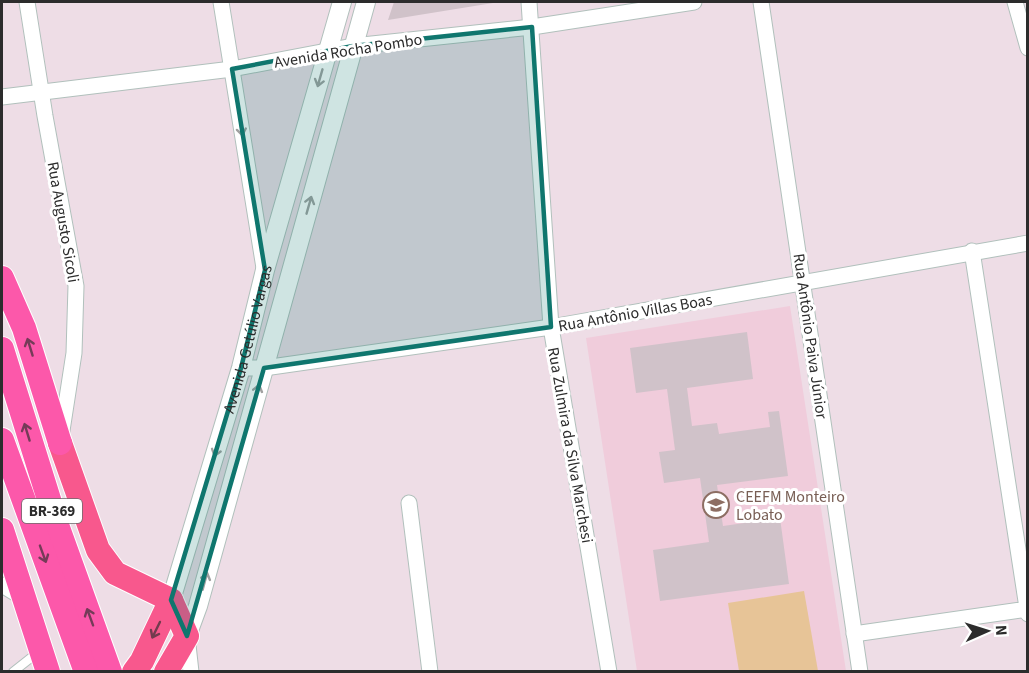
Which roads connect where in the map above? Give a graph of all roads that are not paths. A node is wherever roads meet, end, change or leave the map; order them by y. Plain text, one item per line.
1 (27, 2) edge
2 (221, 2) edge
3 (342, 2) edge
4 (366, 2) edge
5 (529, 2) edge
6 (694, 2) edge
7 (761, 2) edge
8 (1016, 2) edge
9 (532, 27) junction
10 (353, 46) junction
11 (1028, 48) edge
12 (327, 51) junction
13 (232, 69) junction
14 (41, 92) junction
15 (2, 97) edge
16 (1028, 243) edge
17 (972, 251) junction
18 (265, 270) junction
19 (2, 278) edge
20 (803, 283) junction
21 (551, 327) junction
22 (2, 349) edge
23 (241, 368) junction
24 (264, 368) junction
25 (2, 440) edge
26 (60, 443) junction
27 (410, 503) dead end
28 (2, 530) edge
29 (2, 585) edge
30 (25, 599) junction
31 (171, 600) junction
32 (1027, 609) edge
33 (1028, 614) edge
34 (854, 634) junction
35 (187, 636) junction
36 (44, 661) edge
37 (138, 666) edge
38 (13, 672) edge
39 (86, 672) edge
40 (110, 672) edge
41 (166, 672) edge
42 (191, 672) edge
43 (430, 672) edge
44 (609, 672) edge
45 (860, 672) edge

1 - 14 street, Rua Augusto Sicoli
2 - 13 street
3 - 12 street, Avenida Getúlio Vargas
4 - 10 street, Avenida Getúlio Vargas
5 - 9 street, Rua Zulmira da Silva Marchesi
6 - 9 street, Avenida Rocha Pombo
7 - 20 street, Rua Antônio Paiva Júnior
8 - 11 street
9 - 10 street, Avenida Rocha Pombo
9 - 21 street, Rua Zulmira da Silva Marchesi
10 - 12 street, Avenida Rocha Pombo
24 -> 10 street, Avenida Getúlio Vargas
12 - 13 street, Avenida Rocha Pombo
12 -> 18 street, Avenida Getúlio Vargas
13 - 14 street, Avenida Rocha Pombo
13 -> 18 street
14 - 15 street, Avenida Rocha Pombo
14 - 26 street, Rua Augusto Sicoli
16 - 17 street, Rua Antônio Villas Boas
17 - 20 street, Rua Antônio Villas Boas
17 - 32 street
18 - 23 street, Avenida Getúlio Vargas
26 -> 19 highway
20 - 21 street, Rua Antônio Villas Boas
20 - 34 street, Rua Antônio Paiva Júnior
21 - 24 street, Rua Antônio Villas Boas
21 - 44 street, Rua Zulmira da Silva Marchesi
40 -> 22 highway, BR-369
23 - 24 street, Rua Antônio Villas Boas
23 -> 31 street, Avenida Getúlio Vargas
35 -> 24 street, Avenida Getúlio Vargas
25 -> 39 highway, BR-369
26 - 31 main road, BR-369
27 - 43 street
28 - 30 highway, BR-369
29 - 30 street
30 - 36 highway, BR-369
31 - 35 main road
31 -> 37 main road, Avenida Getúlio Vargas
32 - 33 street
32 - 34 street
34 - 45 street, Rua Antônio Paiva Júnior
35 - 41 main road, Avenida Getúlio Vargas
35 - 42 street
36 - 38 lane

